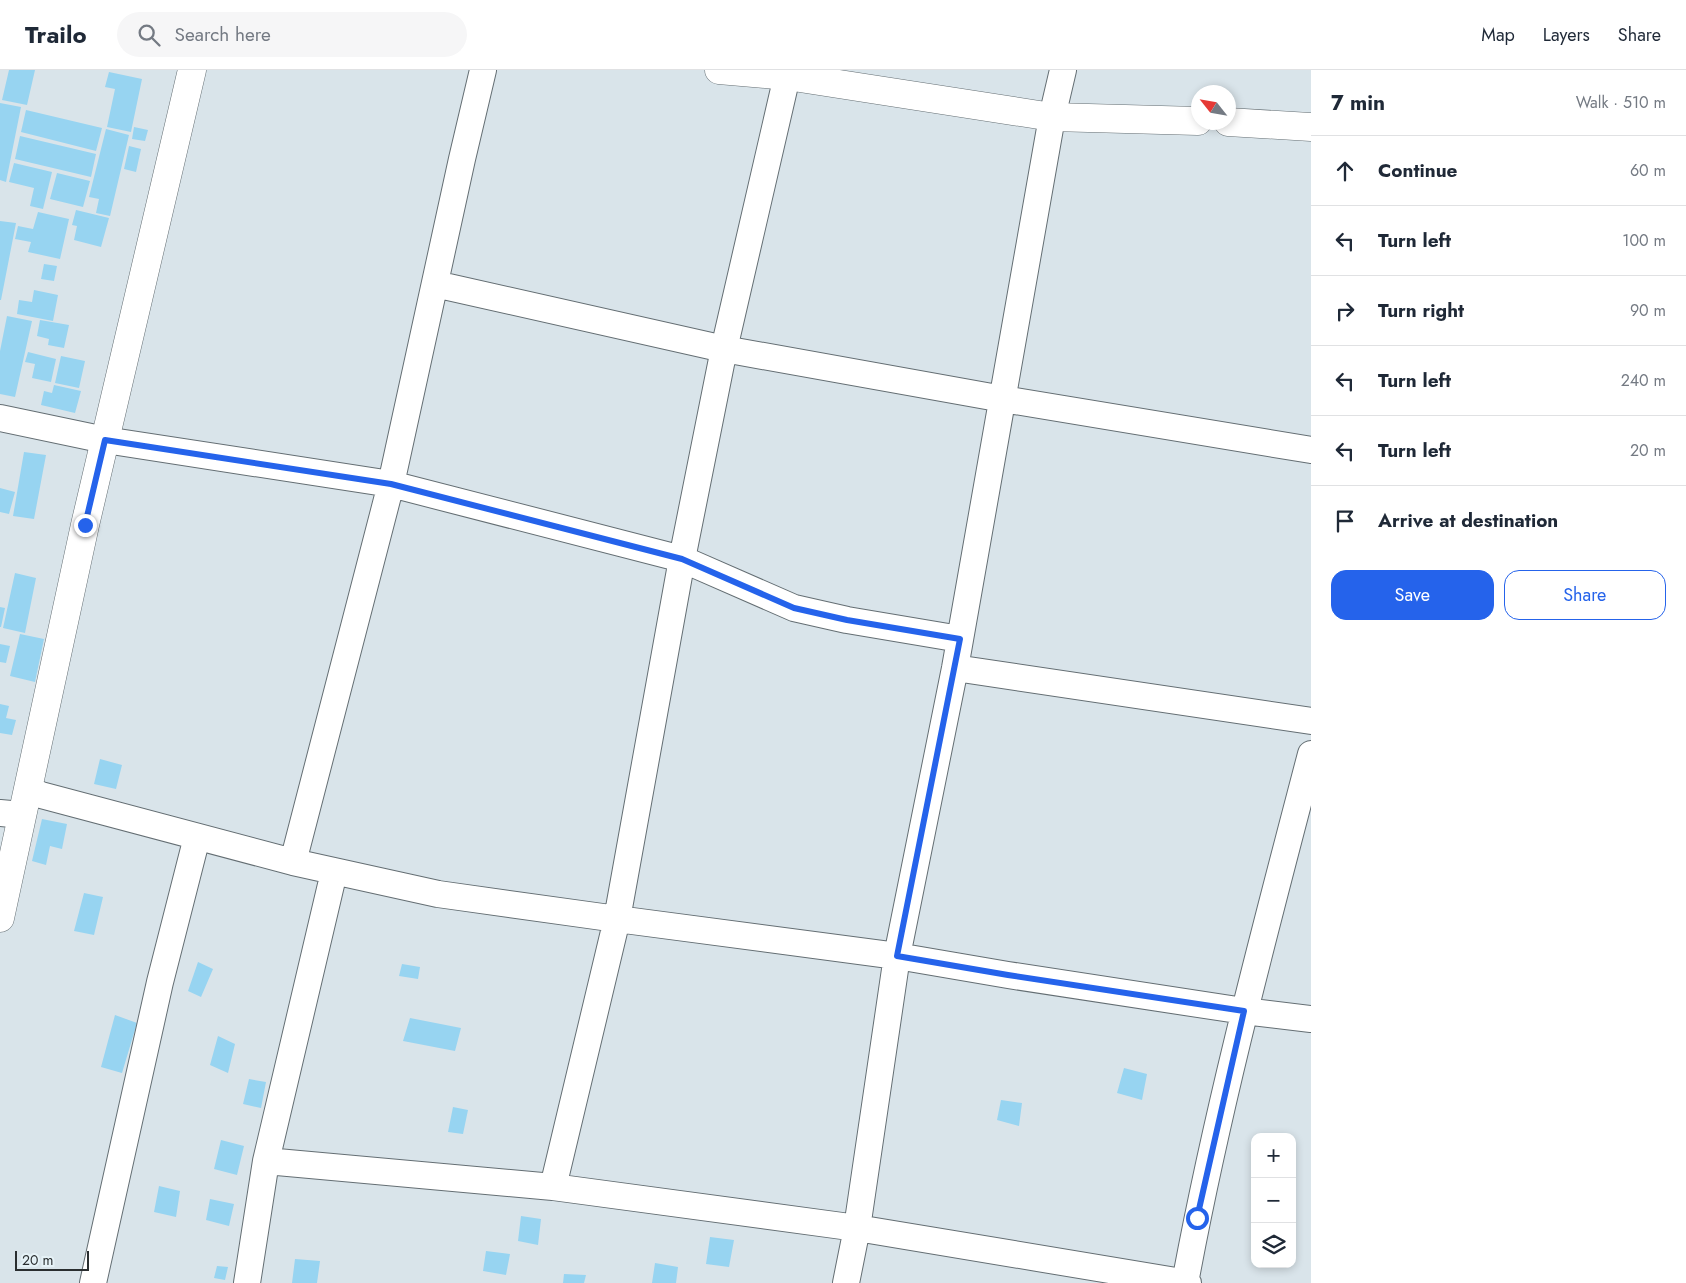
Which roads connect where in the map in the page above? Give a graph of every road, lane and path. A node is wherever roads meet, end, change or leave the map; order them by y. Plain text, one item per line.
1 (192, 70) edge
2 (484, 70) edge
3 (719, 70) edge
4 (1063, 70) edge
5 (804, 75) edge
6 (1052, 117) junction
7 (1191, 121) edge
8 (1236, 122) edge
9 (1311, 126) edge
10 (435, 284) junction
11 (724, 349) junction
12 (1003, 399) junction
13 (0, 418) edge
14 (105, 440) junction
15 (1311, 450) edge
16 (391, 484) junction
17 (682, 559) junction
18 (960, 639) junction
19 (955, 668) junction
20 (1311, 721) edge
21 (1311, 754) edge
22 (17, 806) edge
23 (197, 838) junction
24 (294, 862) junction
25 (334, 872) junction
26 (0, 918) edge
27 (617, 920) junction
28 (897, 956) junction
29 (1244, 1011) junction
30 (1311, 1019) edge
31 (266, 1161) junction
32 (553, 1187) junction
33 (857, 1228) junction
34 (93, 1283) edge
35 (247, 1283) edge
36 (846, 1283) edge
37 (1186, 1283) edge

1 - 14 street
2 - 10 street
3 - 5 street
4 - 6 street
5 - 6 street
5 - 11 street
6 - 7 street
6 - 12 street
8 - 9 street
10 - 11 street
10 - 16 street
11 - 12 street
11 - 17 street
12 - 15 street
12 - 18 street
13 - 14 street
14 - 16 street
14 - 22 street
16 - 17 street
16 - 24 street
17 - 18 street
17 - 27 street
18 - 19 street
19 - 20 street
19 - 28 street
21 - 29 street
22 - 23 street
22 - 26 street
23 - 24 street
23 - 34 street
24 - 25 street
25 - 27 street
25 - 31 street
27 - 28 street
27 - 32 street
28 - 29 street
28 - 33 street
29 - 30 street
29 - 37 street
31 - 32 street
31 - 35 street
32 - 33 street
33 - 36 street
33 - 37 street

